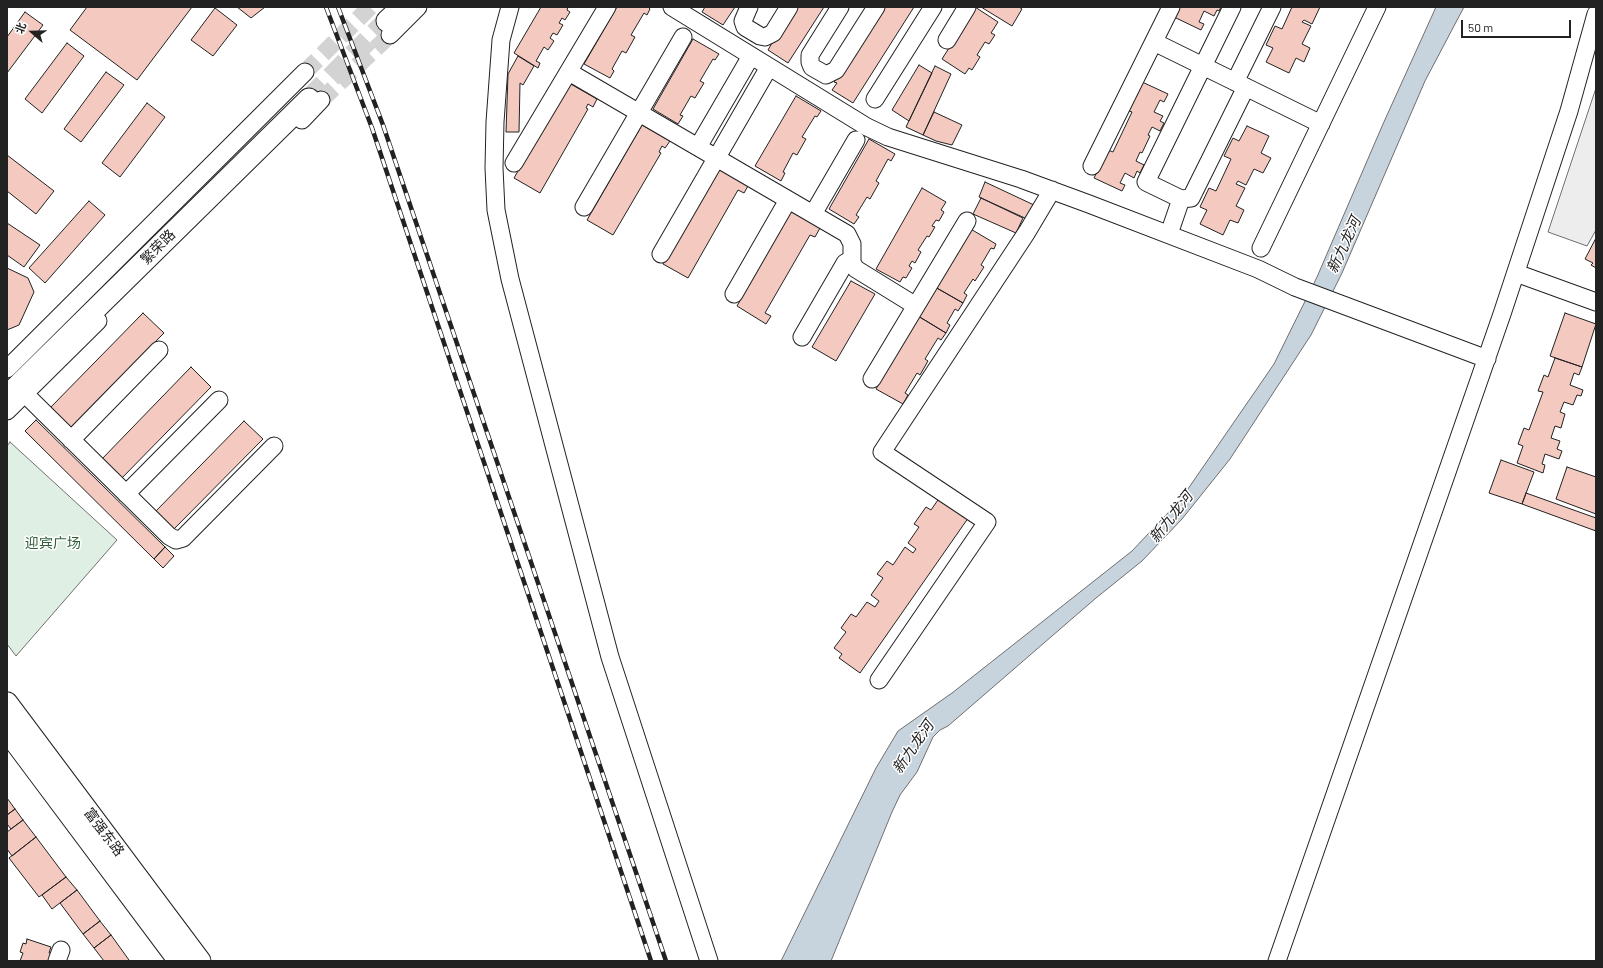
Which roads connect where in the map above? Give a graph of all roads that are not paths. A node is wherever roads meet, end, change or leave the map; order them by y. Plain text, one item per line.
1 (418, 7) edge
2 (510, 7) edge
3 (607, 7) edge
4 (672, 7) edge
5 (749, 7) edge
6 (789, 7) edge
7 (840, 7) edge
8 (876, 7) edge
9 (933, 7) edge
10 (967, 7) edge
11 (1171, 7) edge
12 (1232, 7) edge
13 (1272, 7) edge
14 (1378, 7) edge
15 (1596, 14) edge
16 (390, 17) tunnel mouth
17 (683, 37) dead end
18 (947, 40) dead end
19 (1154, 42) junction
20 (752, 56) junction
21 (1203, 66) junction
22 (769, 67) junction
23 (568, 72) junction
24 (1241, 85) junction
25 (310, 90) joint
26 (875, 99) dead end
27 (639, 113) junction
28 (1321, 124) junction
29 (856, 140) dead end
30 (698, 147) junction
31 (717, 158) junction
32 (514, 163) dead end
33 (1092, 166) dead end
34 (1052, 190) junction
35 (1181, 199) junction
36 (788, 200) junction
37 (584, 207) dead end
38 (813, 214) junction
39 (967, 221) dead end
40 (1169, 234) junction
41 (1261, 248) dead end
42 (661, 254) dead end
43 (852, 259) junction
44 (1516, 273) junction
45 (734, 294) dead end
46 (1596, 302) edge
47 (916, 306) junction
48 (802, 338) dead end
49 (159, 350) dead end
50 (1487, 359) junction
51 (7, 369) edge
52 (872, 379) dead end
53 (13, 391) edge
54 (219, 400) dead end
55 (7, 411) edge
56 (71, 440) junction
57 (274, 446) dead end
58 (126, 494) junction
59 (879, 680) dead end
60 (7, 703) edge
61 (7, 731) edge
62 (710, 959) edge
63 (179, 961) edge
64 (200, 961) edge
65 (1277, 961) edge

1 - 16 street
2 - 62 street
3 - 23 street
4 - 20 street
5 - 6 street
7 - 8 street
9 - 26 street
10 - 18 street
11 - 19 street
12 - 21 street
13 - 24 street
14 - 28 street
15 - 44 street
17 - 27 street
19 - 21 street
19 - 33 street
20 - 22 street
20 - 30 street
21 - 24 street
21 - 35 street
22 - 31 street
22 - 34 street
23 - 27 street
23 - 32 street
24 - 28 street
24 - 35 street
25 - 51 street
25 - 53 main road, 繁荣路
27 - 30 street
27 - 37 street
28 - 41 street
29 - 38 street
30 - 31 street
31 - 36 street
31 - 42 street
34 - 40 street
34 - 59 street
35 - 40 street
36 - 38 street
36 - 45 street
38 - 43 street
39 - 47 street
40 - 50 street
43 - 47 street
43 - 48 street
44 - 46 street
44 - 50 street
47 - 52 street
49 - 56 street
50 - 65 street
53 - 55 street
53 - 56 street
54 - 58 street
56 - 58 street
57 - 58 street
60 - 64 main road, 富强东路
61 - 63 main road, 富强东路

